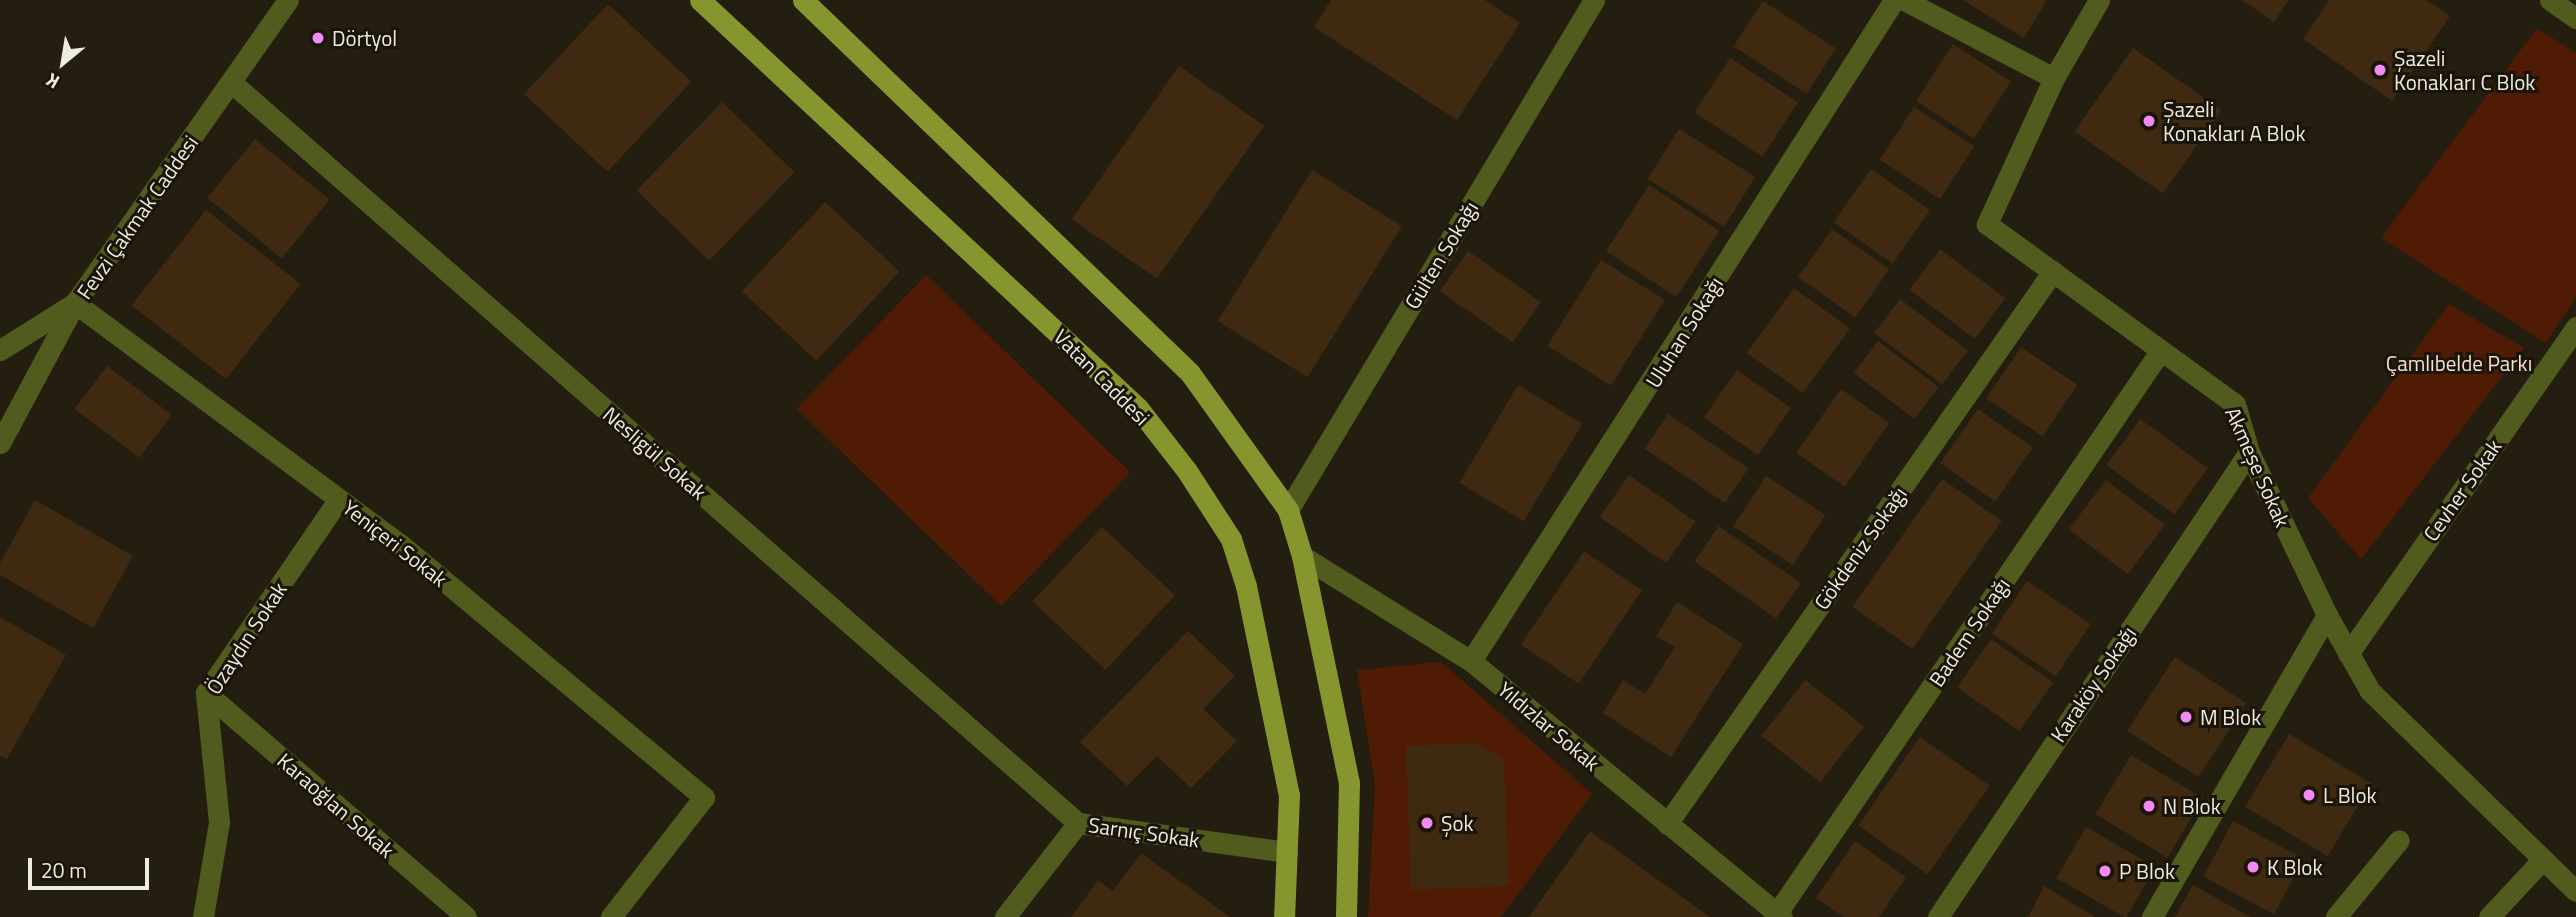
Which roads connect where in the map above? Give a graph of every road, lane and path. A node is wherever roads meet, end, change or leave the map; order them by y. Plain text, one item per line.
1 (288, 0) edge
2 (700, 0) edge
3 (803, 0) edge
4 (1594, 0) edge
5 (1894, 0) edge
6 (1904, 0) edge
7 (2099, 0) edge
8 (2550, 0) edge
9 (2576, 18) edge
10 (2054, 78) junction
11 (232, 83) junction
12 (2053, 271) junction
13 (75, 303) junction
14 (2576, 327) edge
15 (0, 350) edge
16 (2161, 350) junction
17 (0, 443) edge
18 (2249, 452) junction
19 (339, 499) junction
20 (1288, 510) junction
21 (1302, 556) junction
22 (2327, 615) junction
23 (2348, 654) junction
24 (1471, 661) junction
25 (206, 693) junction
26 (1078, 822) junction
27 (1667, 824) junction
28 (2399, 840) dead end
29 (1287, 852) junction
30 (2543, 859) junction
31 (2576, 891) edge
32 (1779, 915) edge
33 (202, 917) edge
34 (466, 917) edge
35 (611, 917) edge
36 (1005, 917) edge
37 (1284, 917) edge
38 (1346, 917) edge
39 (1938, 917) edge
40 (2152, 917) edge
41 (2336, 917) edge
42 (2489, 917) edge

1 - 11 street, Fevzi Çakmak Caddesi
2 - 29 main road, Vatan Caddesi
3 - 20 main road
4 - 20 street, Gülten Sokağı
5 - 24 street, Uluhan Sokağı
6 - 10 street
7 - 10 street, Akmeşe Sokak
8 - 9 street
10 - 12 street, Akmeşe Sokak
11 - 13 street, Fevzi Çakmak Caddesi
11 - 26 street, Nesligül Sokak
12 - 16 street, Akmeşe Sokak
12 - 27 street, Gökdeniz Sokağı
13 - 15 street
13 - 17 street, Fevzi Çakmak Caddesi
13 - 19 street, Yeniçeri Sokak
14 - 23 street, Cevher Sokak
16 - 18 street, Akmeşe Sokak
16 - 32 street, Badem Sokağı
18 - 22 street, Akmeşe Sokak
18 - 39 street, Karaköy Sokağı
19 - 25 street, Özaydın Sokak
19 - 35 street, Yeniçeri Sokak
20 - 21 main road
21 - 24 street, Yıldızlar Sokak
21 - 38 main road
22 - 23 street, Akmeşe Sokak
22 - 40 street
23 - 30 street, Akmeşe Sokak
24 - 27 street, Yıldızlar Sokak
25 - 33 street, Özaydın Sokak
25 - 34 street, Karaoğlan Sokak
26 - 29 street, Sarnıç Sokak
26 - 36 street, Sarnıç Sokak
27 - 32 street, Yıldızlar Sokak
28 - 41 street
29 - 37 main road, Vatan Caddesi
30 - 31 street, Akmeşe Sokak
30 - 42 street

